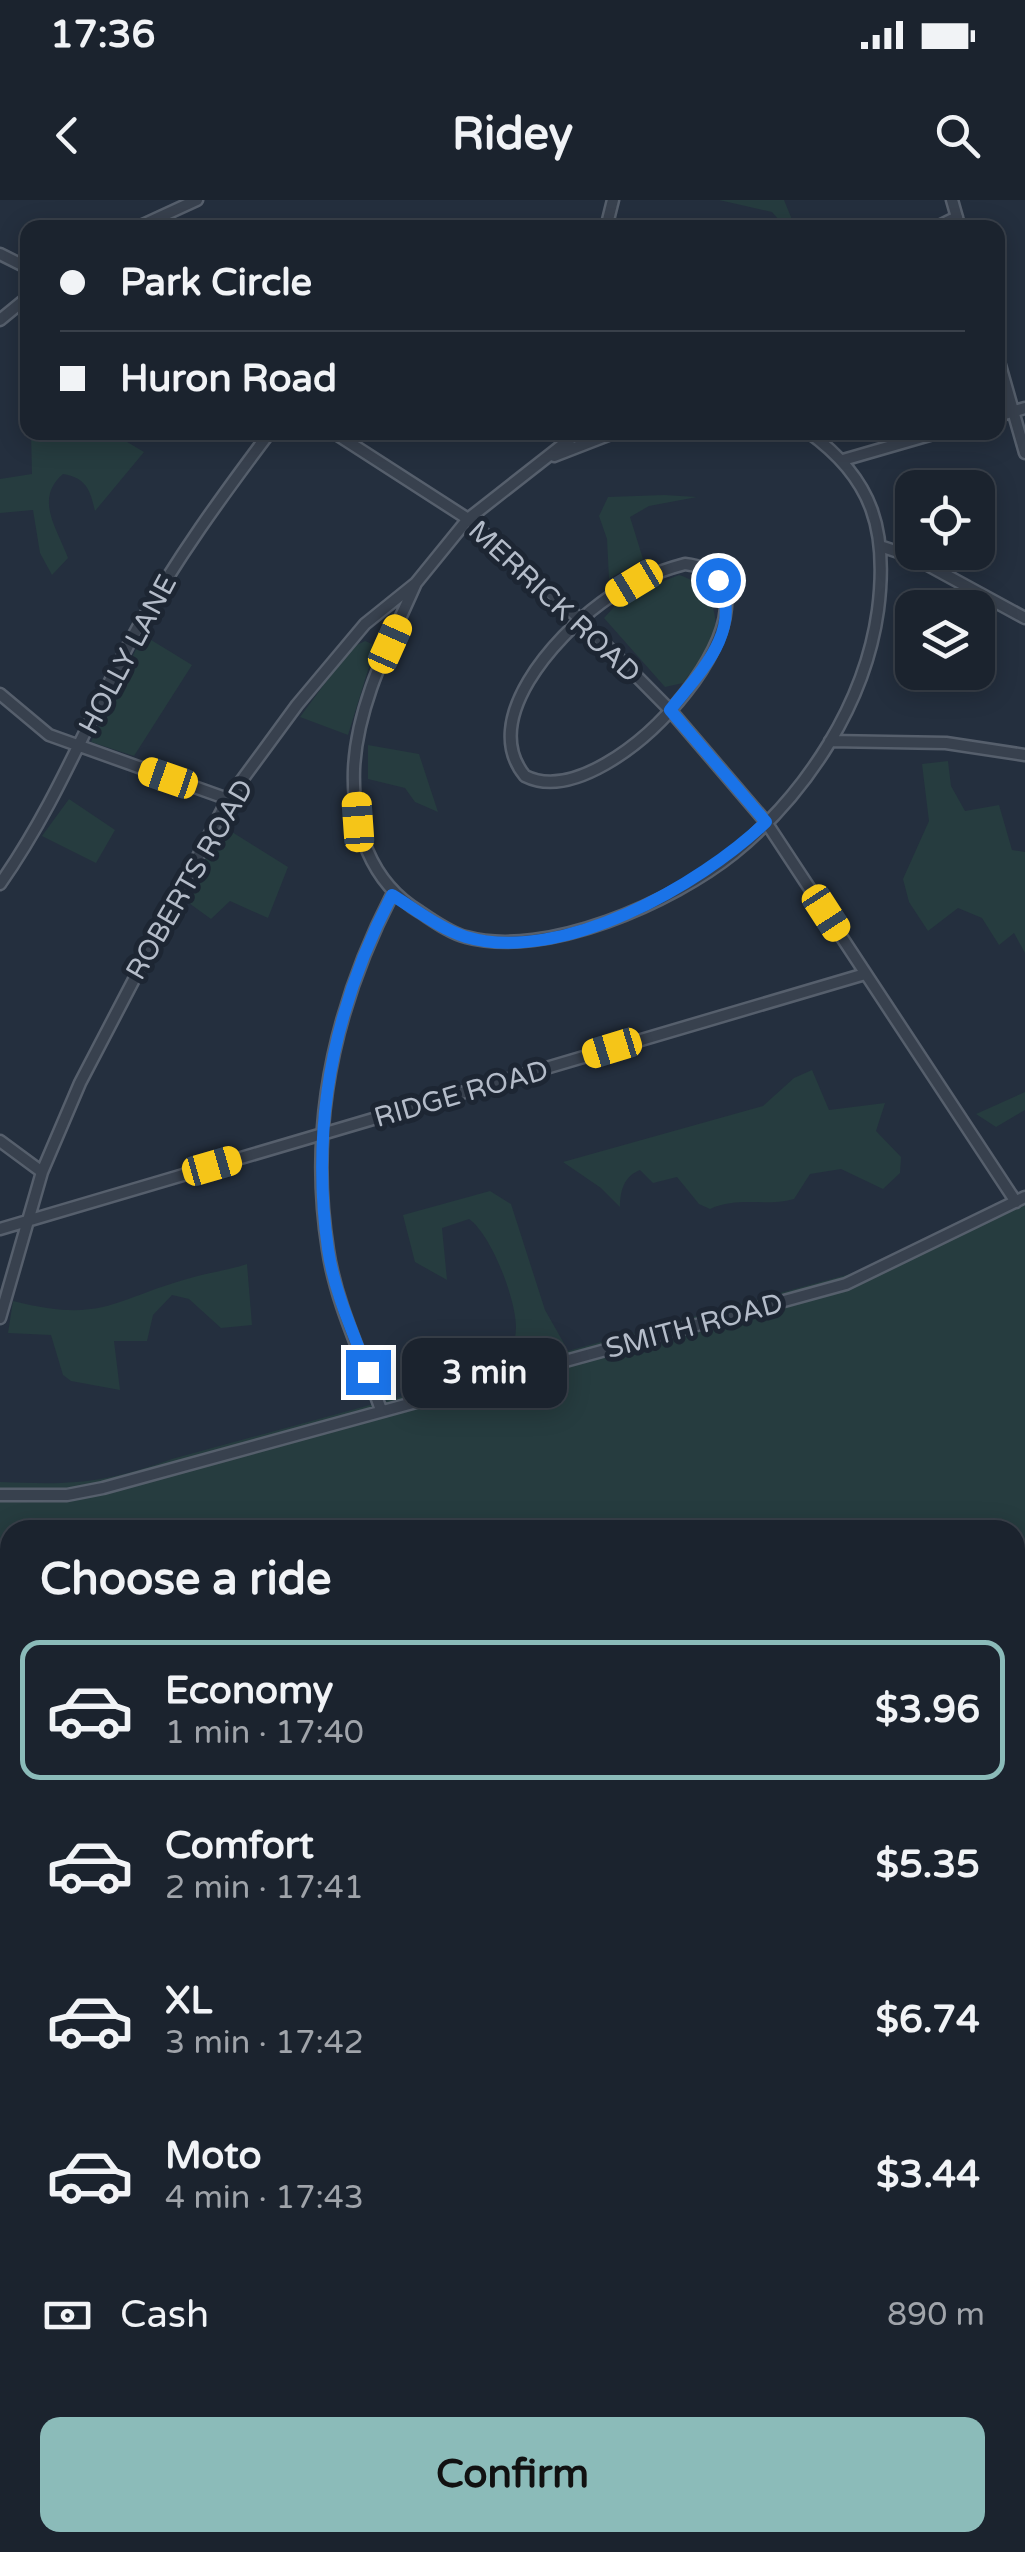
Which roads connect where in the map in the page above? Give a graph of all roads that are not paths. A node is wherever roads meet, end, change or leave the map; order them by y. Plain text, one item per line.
1 (196, 200) edge
2 (153, 220) edge
3 (20, 304) edge
4 (0, 320) edge
5 (1005, 375) edge
6 (1019, 410) edge
7 (264, 440) edge
8 (345, 440) edge
9 (569, 440) edge
10 (595, 440) edge
11 (818, 440) edge
12 (912, 440) edge
13 (1025, 453) edge
14 (548, 458) junction
15 (843, 460) junction
16 (468, 519) junction
17 (883, 547) junction
18 (416, 584) junction
19 (1025, 618) edge
20 (581, 620) junction
21 (0, 694) edge
22 (670, 710) junction
23 (830, 741) junction
24 (77, 747) junction
25 (1025, 754) edge
26 (228, 798) junction
27 (766, 822) junction
28 (0, 884) edge
29 (392, 895) junction
30 (865, 974) junction
31 (324, 1133) junction
32 (0, 1141) edge
33 (42, 1172) junction
34 (1020, 1199) edge
35 (26, 1222) junction
36 (0, 1229) edge
37 (0, 1318) edge
38 (381, 1410) junction
39 (0, 1494) edge

1 - 2 street
3 - 4 street
5 - 6 street
6 - 13 street
7 - 24 street, HOLLY LANE
8 - 16 street, MERRICK ROAD
9 - 14 street, ROBERTS ROAD
10 - 14 street
11 - 15 street
12 - 15 street
14 - 16 street, ROBERTS ROAD
15 - 17 street
16 - 18 street, ROBERTS ROAD
16 - 20 street, MERRICK ROAD
17 - 19 street
17 - 23 street
18 - 26 street, ROBERTS ROAD
18 - 29 street
20 - 22 street, MERRICK ROAD
20 - 22 street
20 - 22 street
21 - 24 street
22 - 27 street, MERRICK ROAD
23 - 25 street
23 - 27 street
24 - 26 street
24 - 28 street, HOLLY LANE
26 - 33 street, ROBERTS ROAD
27 - 29 street
27 - 30 street, MERRICK ROAD
29 - 31 street
30 - 31 street, RIDGE ROAD
30 - 34 street, MERRICK ROAD
31 - 35 street, RIDGE ROAD
31 - 38 street
32 - 33 street
33 - 35 street, ROBERTS ROAD
34 - 38 street, SMITH ROAD
35 - 36 street, RIDGE ROAD
35 - 37 street, ROBERTS ROAD
38 - 39 street, SMITH ROAD

